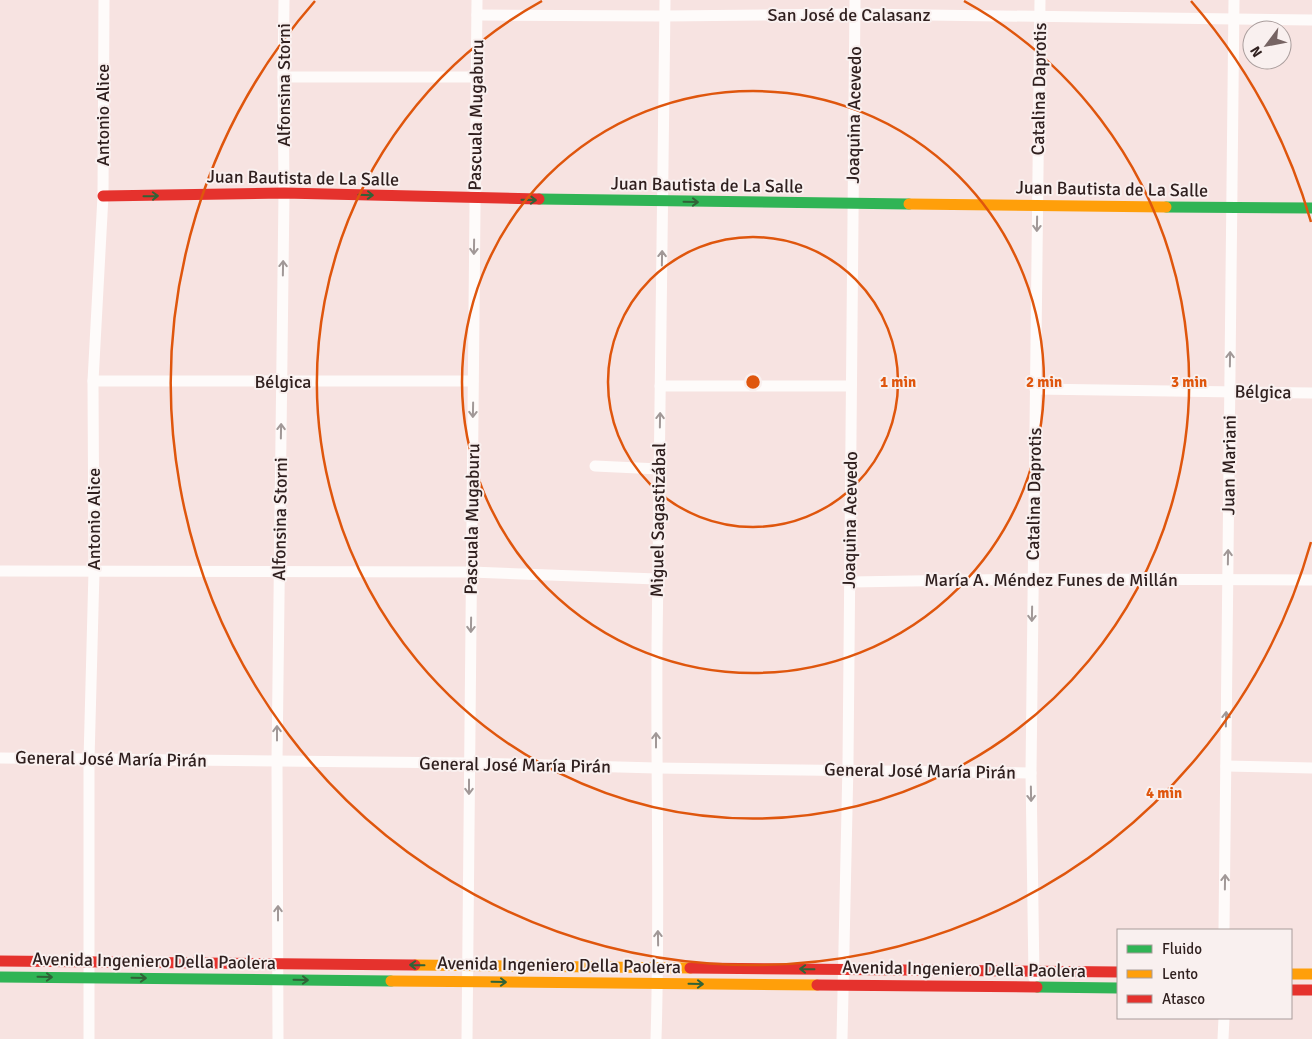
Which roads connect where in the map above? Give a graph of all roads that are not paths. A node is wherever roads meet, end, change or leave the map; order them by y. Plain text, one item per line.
1 (104, 0) edge
2 (284, 0) edge
3 (477, 0) edge
4 (665, 0) edge
5 (855, 0) edge
6 (1040, 0) edge
7 (1234, 0) edge
8 (855, 14) junction
9 (477, 15) junction
10 (664, 16) junction
11 (1040, 17) junction
12 (1234, 20) junction
13 (1312, 20) edge
14 (283, 77) junction
15 (476, 77) junction
16 (284, 193) junction
17 (103, 196) junction
18 (475, 199) junction
19 (662, 202) junction
20 (853, 204) junction
21 (1037, 206) junction
22 (1232, 208) junction
23 (1312, 208) edge
24 (93, 381) junction
25 (473, 381) junction
26 (282, 382) junction
27 (660, 386) junction
28 (852, 386) junction
29 (1035, 389) junction
30 (1230, 392) junction
31 (1312, 393) edge
32 (595, 466) dead end
33 (659, 469) junction
34 (0, 571) edge
35 (94, 571) junction
36 (278, 571) junction
37 (471, 572) junction
38 (657, 579) junction
39 (1033, 579) junction
40 (1228, 580) junction
41 (1312, 580) edge
42 (850, 582) junction
43 (0, 758) edge
44 (89, 760) junction
45 (277, 761) junction
46 (469, 763) junction
47 (1226, 766) junction
48 (656, 768) junction
49 (1312, 768) edge
50 (848, 771) junction
51 (1031, 773) junction
52 (1224, 929) edge
53 (0, 961) edge
54 (90, 962) junction
55 (279, 964) junction
56 (468, 966) junction
57 (658, 968) junction
58 (844, 969) junction
59 (1034, 971) junction
60 (1117, 972) edge
61 (1292, 974) edge
62 (1312, 974) edge
63 (0, 977) edge
64 (90, 978) junction
65 (279, 980) junction
66 (468, 981) junction
67 (658, 983) junction
68 (844, 985) junction
69 (1034, 987) junction
70 (1117, 988) edge
71 (1292, 990) edge
72 (1312, 990) edge
73 (1224, 1019) edge
74 (90, 1039) edge
75 (278, 1039) edge
76 (467, 1039) edge
77 (656, 1039) edge
78 (842, 1039) edge
79 (1223, 1039) edge

1 - 17 street, Antonio Alice
2 - 14 street, Alfonsina Storni
3 - 9 street, Pascuala Mugaburu
4 - 10 street, Miguel Sagastizábal
5 - 8 street, Joaquina Acevedo
6 - 11 street, Catalina Daprotis
7 - 12 street, Juan Mariani
8 - 10 street, San José de Calasanz
8 - 11 street, San José de Calasanz
8 - 20 street, Joaquina Acevedo
9 - 10 street, San José de Calasanz
9 - 15 street, Pascuala Mugaburu
10 - 19 street, Miguel Sagastizábal
11 - 12 street, San José de Calasanz
11 - 21 street, Catalina Daprotis
12 - 13 street, San José de Calasanz
12 - 22 street, Juan Mariani
14 - 15 street
14 - 16 street, Alfonsina Storni
15 - 18 street, Pascuala Mugaburu
17 -> 16 main road, Juan Bautista de La Salle
16 -> 18 main road, Juan Bautista de La Salle
26 -> 16 street, Alfonsina Storni
17 - 24 street, Antonio Alice
18 -> 19 main road, Juan Bautista de La Salle
18 -> 25 street, Pascuala Mugaburu
19 -> 20 main road, Juan Bautista de La Salle
27 -> 19 street, Miguel Sagastizábal
20 - 21 main road, Juan Bautista de La Salle
20 - 28 street, Joaquina Acevedo
21 - 22 main road, Juan Bautista de La Salle
21 -> 29 street, Catalina Daprotis
22 - 23 main road, Juan Bautista de La Salle
30 -> 22 street, Juan Mariani
24 - 26 street, Bélgica
24 - 35 street, Antonio Alice
25 - 26 street, Bélgica
25 -> 37 street, Pascuala Mugaburu
36 -> 26 street, Alfonsina Storni
27 - 28 street
33 -> 27 street, Miguel Sagastizábal
28 - 42 street, Joaquina Acevedo
29 - 30 street, Bélgica
29 - 39 street, Catalina Daprotis
30 - 31 street, Bélgica
40 -> 30 street, Juan Mariani
32 - 33 street
33 - 38 street, Miguel Sagastizábal
34 - 35 street
35 - 36 street
35 - 44 street, Antonio Alice
36 - 37 street
45 -> 36 street, Alfonsina Storni
37 - 38 street
37 -> 46 street, Pascuala Mugaburu
48 -> 38 street, Miguel Sagastizábal
39 - 40 street, María A. Méndez Funes de Millán
39 - 42 street, María A. Méndez Funes de Millán
39 -> 51 street, Catalina Daprotis
40 - 41 street, María A. Méndez Funes de Millán
47 -> 40 street, Juan Mariani
42 - 50 street, Joaquina Acevedo
43 - 44 street, General José María Pirán
44 - 45 street, General José María Pirán
44 - 54 street, Antonio Alice
45 - 46 street, General José María Pirán
55 -> 45 street, Alfonsina Storni
46 - 48 street, General José María Pirán
46 -> 56 street, Pascuala Mugaburu
47 - 49 street
52 -> 47 street, Juan Mariani
48 - 50 street, General José María Pirán
57 -> 48 street, Miguel Sagastizábal
50 - 51 street, General José María Pirán
50 - 58 street, Joaquina Acevedo
51 -> 59 street, Catalina Daprotis
53 - 54 main road, Avenida Ingeniero Della Paolera
54 - 55 main road, Avenida Ingeniero Della Paolera
54 - 64 street, Antonio Alice
56 -> 55 main road, Avenida Ingeniero Della Paolera
55 - 65 street, Alfonsina Storni
56 - 57 main road, Avenida Ingeniero Della Paolera
56 - 66 street, Pascuala Mugaburu
58 -> 57 main road, Avenida Ingeniero Della Paolera
57 - 67 street, Miguel Sagastizábal
58 - 59 main road, Avenida Ingeniero Della Paolera
58 - 68 street, Joaquina Acevedo
59 - 60 main road, Avenida Ingeniero Della Paolera
59 - 69 street, Catalina Daprotis
61 - 62 main road
63 -> 64 main road, Avenida Ingeniero Della Paolera
64 -> 65 main road, Avenida Ingeniero Della Paolera
64 - 74 street, Antonio Alice
65 -> 66 main road, Avenida Ingeniero Della Paolera
65 - 75 street, Alfonsina Storni
66 -> 67 main road, Avenida Ingeniero Della Paolera
66 - 76 street, Pascuala Mugaburu
67 -> 68 main road, Avenida Ingeniero Della Paolera
67 - 77 street, Miguel Sagastizábal
68 - 69 main road, Avenida Ingeniero Della Paolera
68 - 78 street, Joaquina Acevedo
69 - 70 main road, Avenida Ingeniero Della Paolera
71 - 72 main road
73 - 79 street

